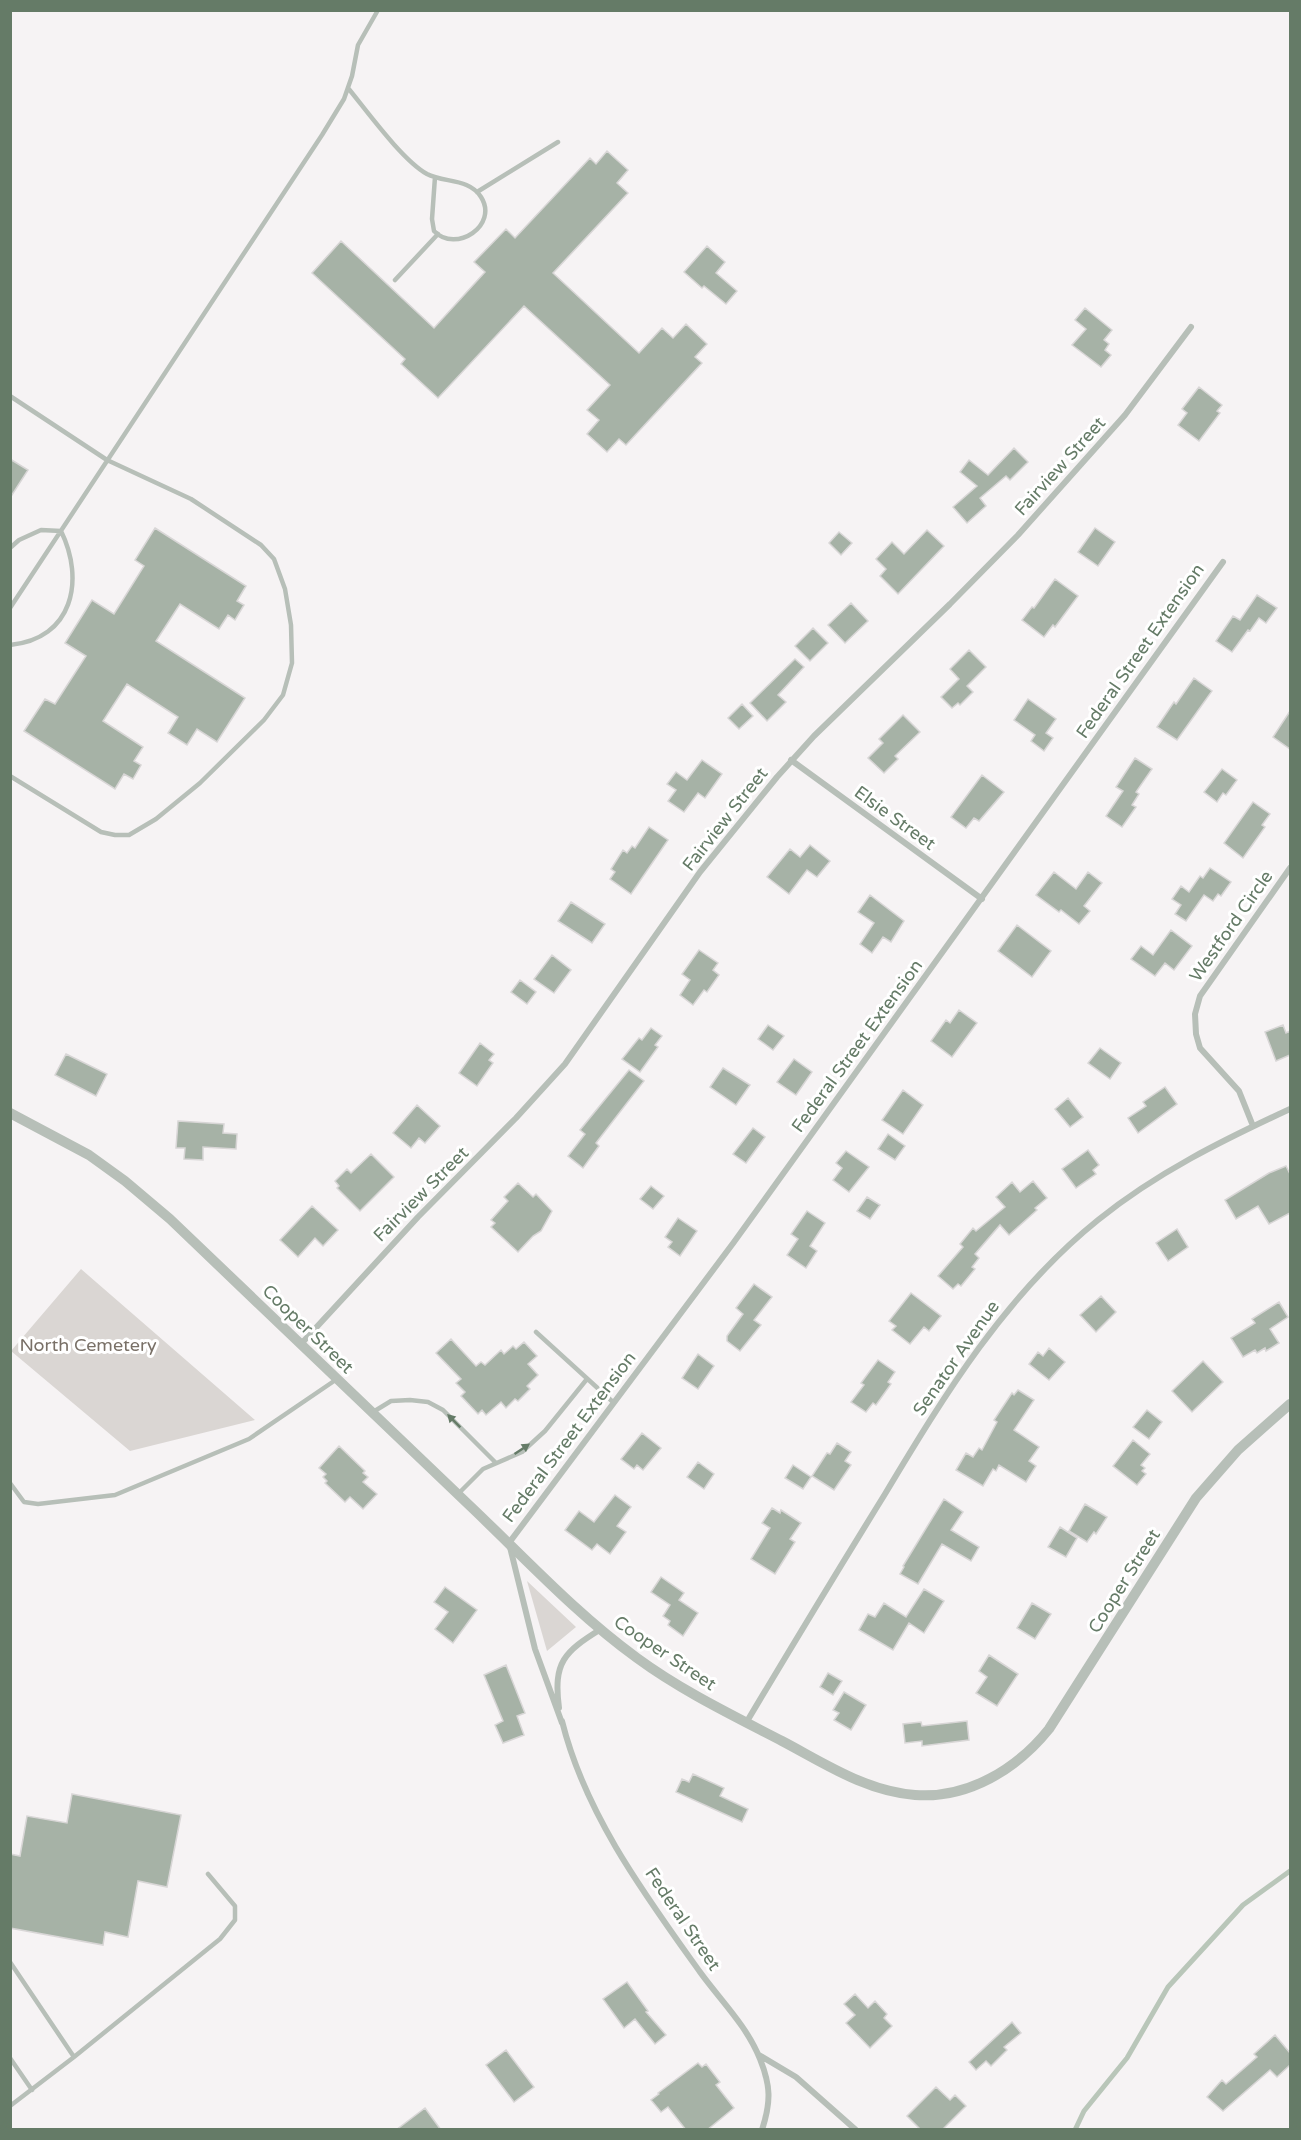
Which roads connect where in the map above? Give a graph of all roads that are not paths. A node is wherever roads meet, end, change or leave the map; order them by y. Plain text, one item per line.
1 (378, 10) edge
2 (348, 88) junction
3 (558, 142) dead end
4 (435, 177) junction
5 (477, 192) junction
6 (438, 234) junction
7 (395, 280) dead end
8 (1191, 327) dead end
9 (10, 396) edge
10 (107, 460) junction
11 (61, 531) junction
12 (10, 548) edge
13 (1223, 562) dead end
14 (10, 608) edge
15 (10, 645) edge
16 (791, 760) junction
17 (10, 776) edge
18 (1290, 868) edge
19 (982, 899) junction
20 (1290, 1109) edge
21 (10, 1113) edge
22 (1253, 1126) junction
23 (536, 1332) dead end
24 (300, 1344) junction
25 (337, 1379) junction
26 (587, 1379) junction
27 (614, 1403) junction
28 (1290, 1404) edge
29 (372, 1413) junction
30 (496, 1463) junction
31 (10, 1482) edge
32 (458, 1494) junction
33 (509, 1543) junction
34 (601, 1629) junction
35 (746, 1723) junction
36 (562, 1724) junction
37 (208, 1874) dead end
38 (10, 1962) edge
39 (758, 2054) junction
40 (74, 2057) junction
41 (10, 2058) edge
42 (32, 2090) junction
43 (10, 2106) edge
44 (762, 2130) edge
45 (856, 2130) edge

1 - 2 lane
2 - 4 lane
2 - 10 lane
3 - 5 lane
4 - 5 lane
4 - 6 lane
5 - 6 lane
6 - 7 lane
8 - 16 street, Fairview Street
9 - 10 lane
10 - 11 lane
10 - 17 lane
11 - 12 lane
11 - 14 lane
11 - 15 lane
13 - 19 street, Federal Street Extension
16 - 19 street, Elsie Street
16 - 24 street, Fairview Street
18 - 22 street, Westford Circle
19 - 27 street, Federal Street Extension
20 - 22 street, Senator Avenue
21 - 24 street, Cooper Street
22 - 35 street, Senator Avenue
23 - 26 lane
24 - 25 street, Cooper Street
25 - 29 street, Cooper Street
25 - 31 lane
26 - 27 lane
30 -> 26 lane
27 - 33 street, Federal Street Extension
28 - 35 street, Cooper Street
30 -> 29 lane
29 - 32 street, Cooper Street
30 - 32 lane
32 - 33 street, Cooper Street
33 - 34 street, Cooper Street
33 - 36 street, Federal Street
34 - 35 street, Cooper Street
34 - 36 street, Federal Street
36 - 39 street, Federal Street
37 - 40 lane
38 - 40 lane
39 - 44 street, Federal Street
39 - 45 street
40 - 42 lane
41 - 42 lane
42 - 43 lane

